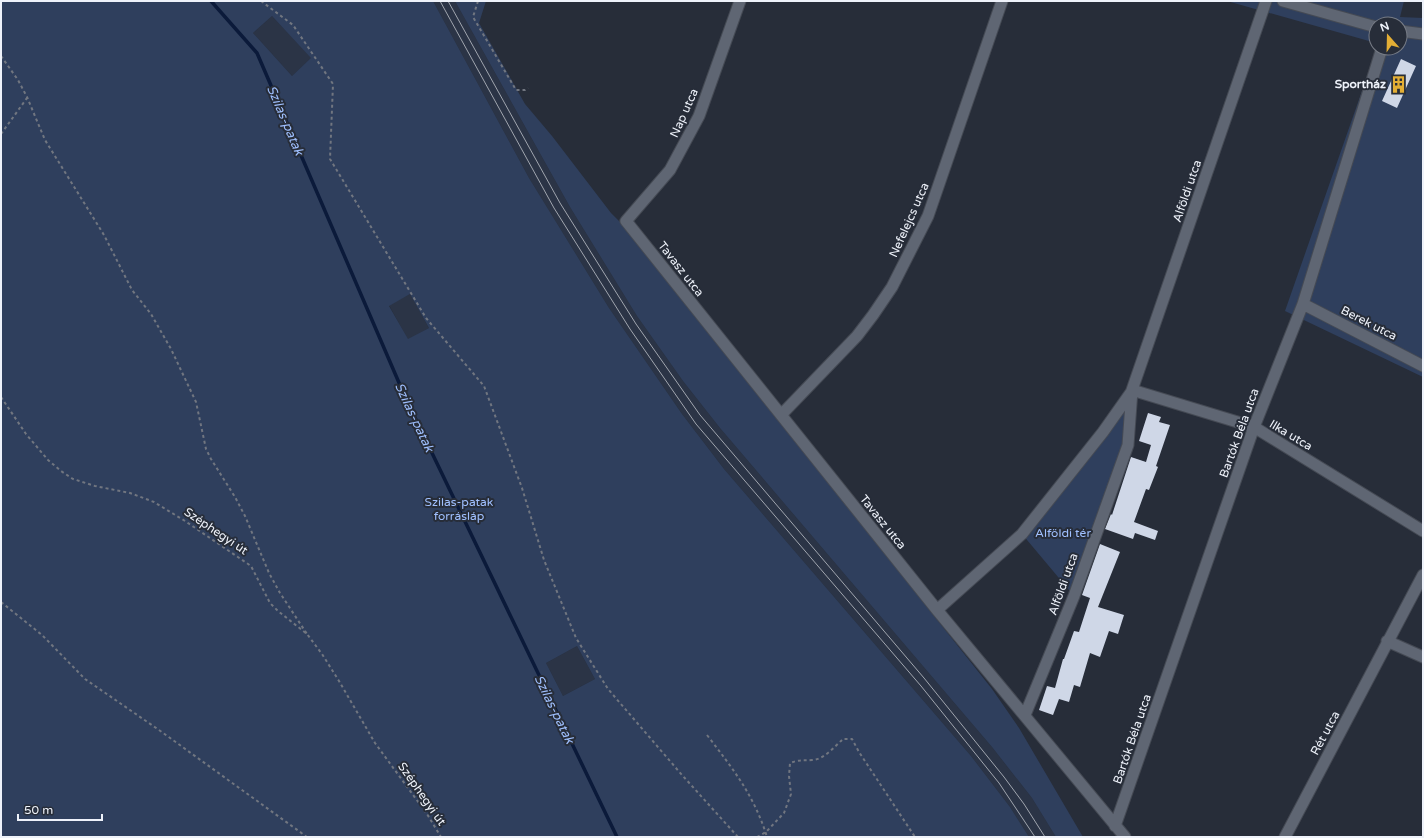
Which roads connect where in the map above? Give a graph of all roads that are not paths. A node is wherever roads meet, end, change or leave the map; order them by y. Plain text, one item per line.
1 (740, 1) edge
2 (1002, 1) edge
3 (1266, 1) edge
4 (1283, 1) edge
5 (1368, 25) edge
6 (1408, 32) edge
7 (1423, 34) edge
8 (1380, 56) edge
9 (626, 221) joint
10 (1302, 304) junction
11 (1423, 366) edge
12 (1132, 390) junction
13 (780, 415) junction
14 (1254, 427) junction
15 (1423, 531) edge
16 (1423, 574) edge
17 (937, 610) junction
18 (1387, 641) junction
19 (1423, 658) edge
20 (1025, 715) junction
21 (1116, 826) junction
22 (1125, 837) edge
23 (1285, 837) edge

1 - 9 street, Nap utca
2 - 13 street, Nefelejcs utca
3 - 12 street, Alföldi utca
4 - 5 street
6 - 7 street
8 - 10 street, Bartók Béla utca
9 - 13 street, Tavasz utca
10 - 11 street, Berek utca
10 - 14 street, Bartók Béla utca
12 - 14 street, Ilka utca
12 - 17 street, Alföldi utca
12 - 20 street, Alföldi utca
13 - 17 street, Tavasz utca
14 - 15 street, Ilka utca
14 - 21 street, Bartók Béla utca
16 - 18 street, Rét utca
17 - 20 street, Tavasz utca
18 - 19 street
18 - 23 street, Rét utca
20 - 21 street, Tavasz utca
21 - 22 street, Tavasz utca

